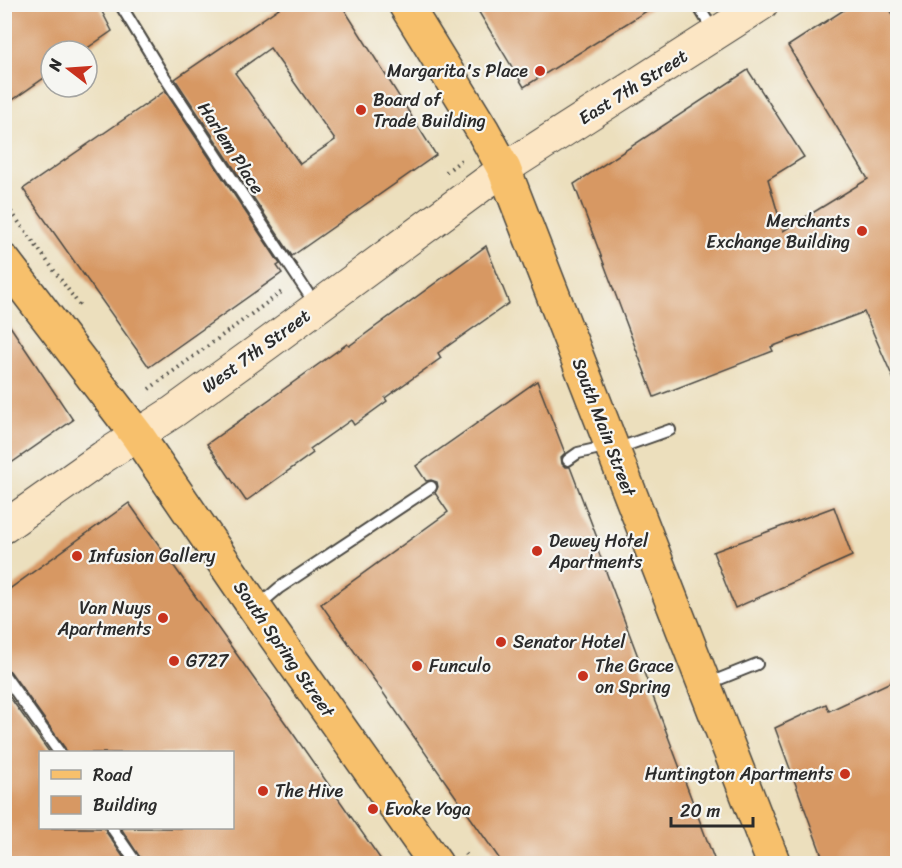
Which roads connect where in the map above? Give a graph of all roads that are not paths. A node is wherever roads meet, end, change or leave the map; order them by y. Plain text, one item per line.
1 (120, 4) edge
2 (405, 4) edge
3 (697, 4) edge
4 (762, 4) edge
5 (715, 34) junction
6 (504, 169) junction
7 (5, 264) edge
8 (317, 307) junction
9 (670, 430) dead end
10 (137, 435) junction
11 (612, 447) junction
12 (568, 460) dead end
13 (431, 488) dead end
14 (4, 527) edge
15 (255, 609) junction
16 (757, 664) dead end
17 (4, 675) edge
18 (705, 685) junction
19 (58, 751) edge
20 (113, 829) edge
21 (137, 864) edge
22 (436, 864) edge
23 (774, 864) edge

1 - 8 lane, Harlem Place
2 - 6 main road, South Main Street
3 - 5 lane
4 - 5 main road, East 7th Street
5 - 6 main road, East 7th Street
6 - 8 main road, West 7th Street
6 - 11 main road, South Main Street
7 - 10 main road, South Spring Street
8 - 10 main road, West 7th Street
9 - 11 lane
10 - 14 main road, West 7th Street
10 - 15 main road, South Spring Street
11 - 12 lane
11 - 18 main road, South Main Street
13 - 15 lane
15 - 22 main road, South Spring Street
16 - 18 lane
17 - 19 lane
18 - 23 main road, South Main Street
20 - 21 lane

